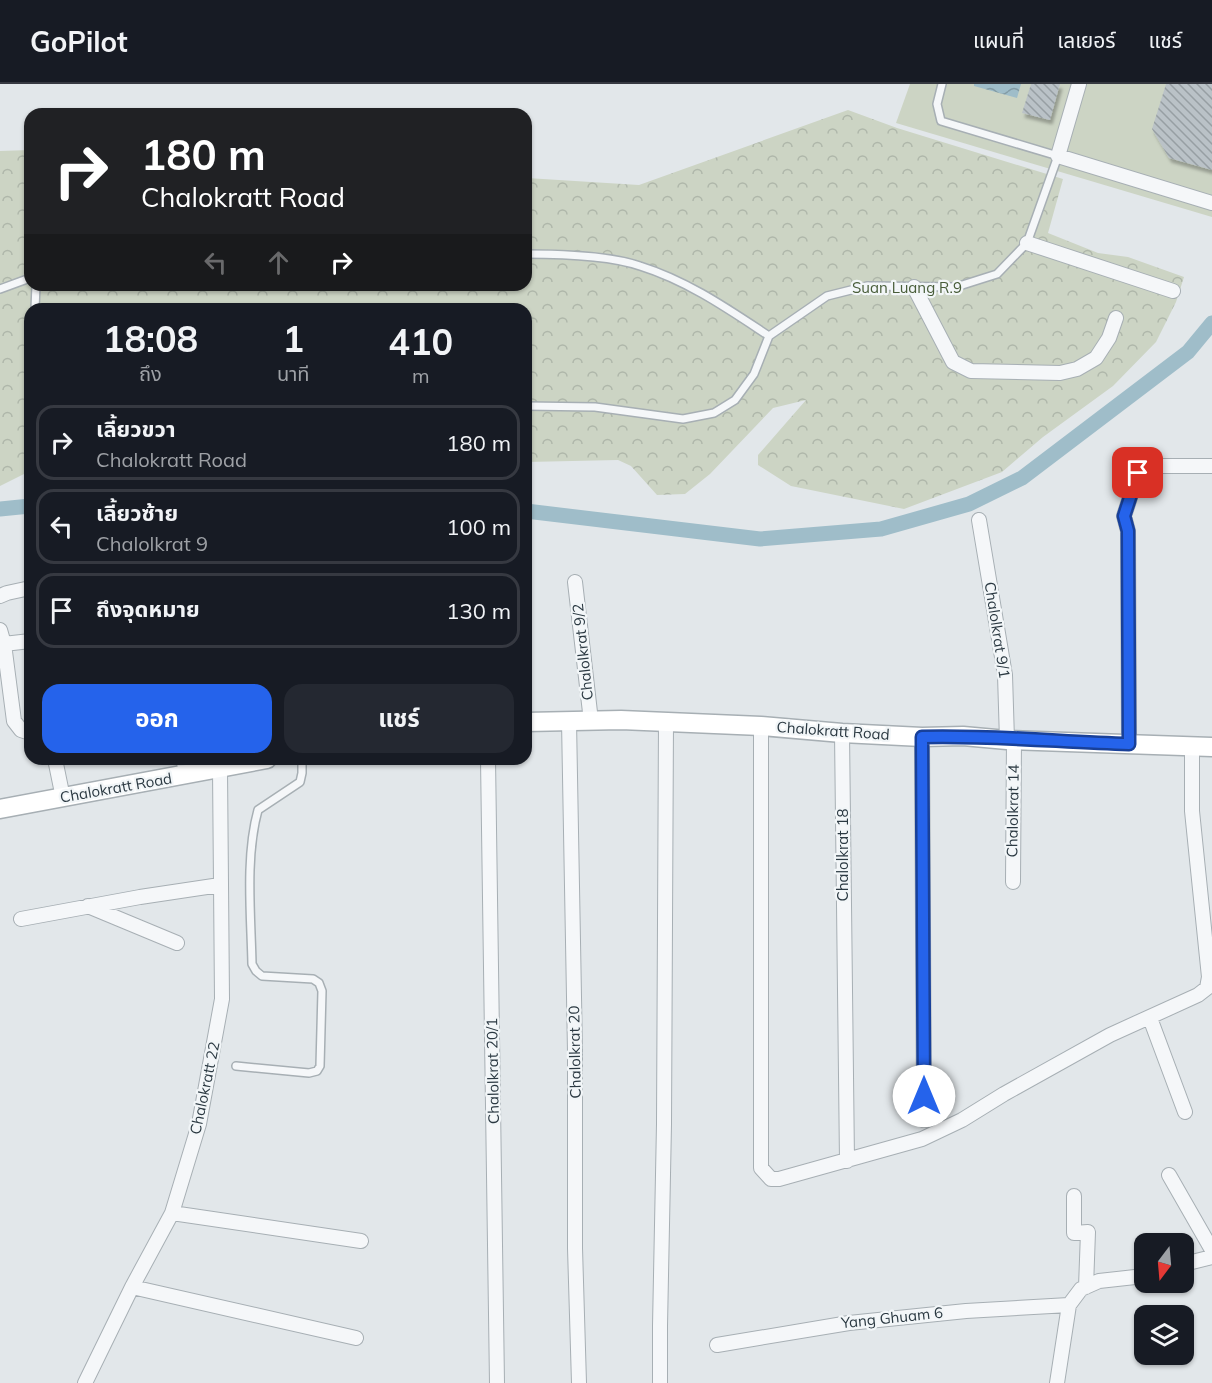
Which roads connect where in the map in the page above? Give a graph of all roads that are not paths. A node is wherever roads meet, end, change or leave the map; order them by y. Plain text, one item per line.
1 (942, 84) edge
2 (1079, 84) edge
3 (1058, 156) junction
4 (1212, 202) edge
5 (1028, 243) junction
6 (532, 254) edge
7 (24, 280) edge
8 (914, 287) junction
9 (0, 289) edge
10 (1173, 291) dead end
11 (1116, 318) dead end
12 (769, 336) junction
13 (532, 406) edge
14 (1212, 466) edge
15 (979, 520) dead end
16 (575, 582) dead end
17 (24, 589) edge
18 (0, 596) edge
19 (0, 630) edge
20 (24, 642) edge
21 (4, 644) junction
22 (569, 721) junction
23 (532, 722) edge
24 (591, 722) junction
25 (666, 722) junction
26 (761, 726) junction
27 (24, 731) edge
28 (843, 733) junction
29 (922, 737) junction
30 (1011, 740) junction
31 (1129, 744) junction
32 (1192, 746) junction
33 (1212, 747) edge
34 (56, 765) edge
35 (239, 765) edge
36 (302, 765) edge
37 (488, 765) edge
38 (185, 767) edge
39 (220, 769) junction
40 (63, 798) junction
41 (0, 809) edge
42 (1013, 882) dead end
43 (220, 885) junction
44 (88, 906) junction
45 (21, 919) dead end
46 (177, 943) dead end
47 (1150, 1018) junction
48 (236, 1066) dead end
49 (1185, 1112) dead end
50 (924, 1120) dead end
51 (847, 1161) junction
52 (1169, 1175) dead end
53 (1074, 1196) dead end
54 (172, 1213) junction
55 (361, 1241) dead end
56 (1212, 1250) edge
57 (1212, 1257) edge
58 (1194, 1262) edge
59 (1134, 1277) edge
60 (132, 1287) junction
61 (1086, 1287) junction
62 (1069, 1305) junction
63 (356, 1338) dead end
64 (717, 1345) dead end
65 (85, 1383) edge
66 (497, 1383) edge
67 (579, 1383) edge
68 (660, 1383) edge
69 (1057, 1383) edge

1 - 3 lane
2 - 3 street
3 - 4 street
3 - 5 lane
5 - 8 lane
5 - 10 street
6 - 12 lane
7 - 9 lane
8 - 11 street
8 - 12 lane
12 - 13 lane
14 - 31 street
15 - 30 street, Chalolkrat 9/1
16 - 24 street, Chalolkrat 9/2
17 - 18 street
19 - 21 street
20 - 21 street
21 - 27 street
22 - 23 street, Chalokratt Road
22 - 24 street, Chalokratt Road
22 - 67 street, Chalolkrat 20
24 - 25 street, Chalokratt Road
25 - 26 street, Chalokratt Road
25 - 68 street
26 - 28 street, Chalokratt Road
26 - 51 street
28 - 29 street, Chalokratt Road
28 - 51 street, Chalolkrat 18
29 - 30 street, Chalokratt Road
29 - 50 street
30 - 31 street, Chalokratt Road
30 - 42 street, Chalolkrat 14
31 - 32 street, Chalokratt Road
32 - 33 street, Chalokratt Road
32 - 47 street
34 - 40 street
35 - 39 street, Chalokratt Road
36 - 48 lane
37 - 66 street, Chalolkrat 20/1
38 - 39 street, Chalokratt Road
38 - 40 street, Chalokratt Road
39 - 43 street, Chalokratt 22
40 - 41 street, Chalokratt Road
43 - 44 street
43 - 54 street, Chalokratt 22
44 - 45 street
44 - 46 street
47 - 49 street
47 - 51 street
52 - 56 street
53 - 61 street
54 - 55 street
54 - 60 street, Chalokratt 22
57 - 58 street
59 - 61 street
60 - 63 street
60 - 65 street, Chalokratt 22
61 - 62 street
62 - 64 street, Yang Ghuam 6
62 - 69 street

